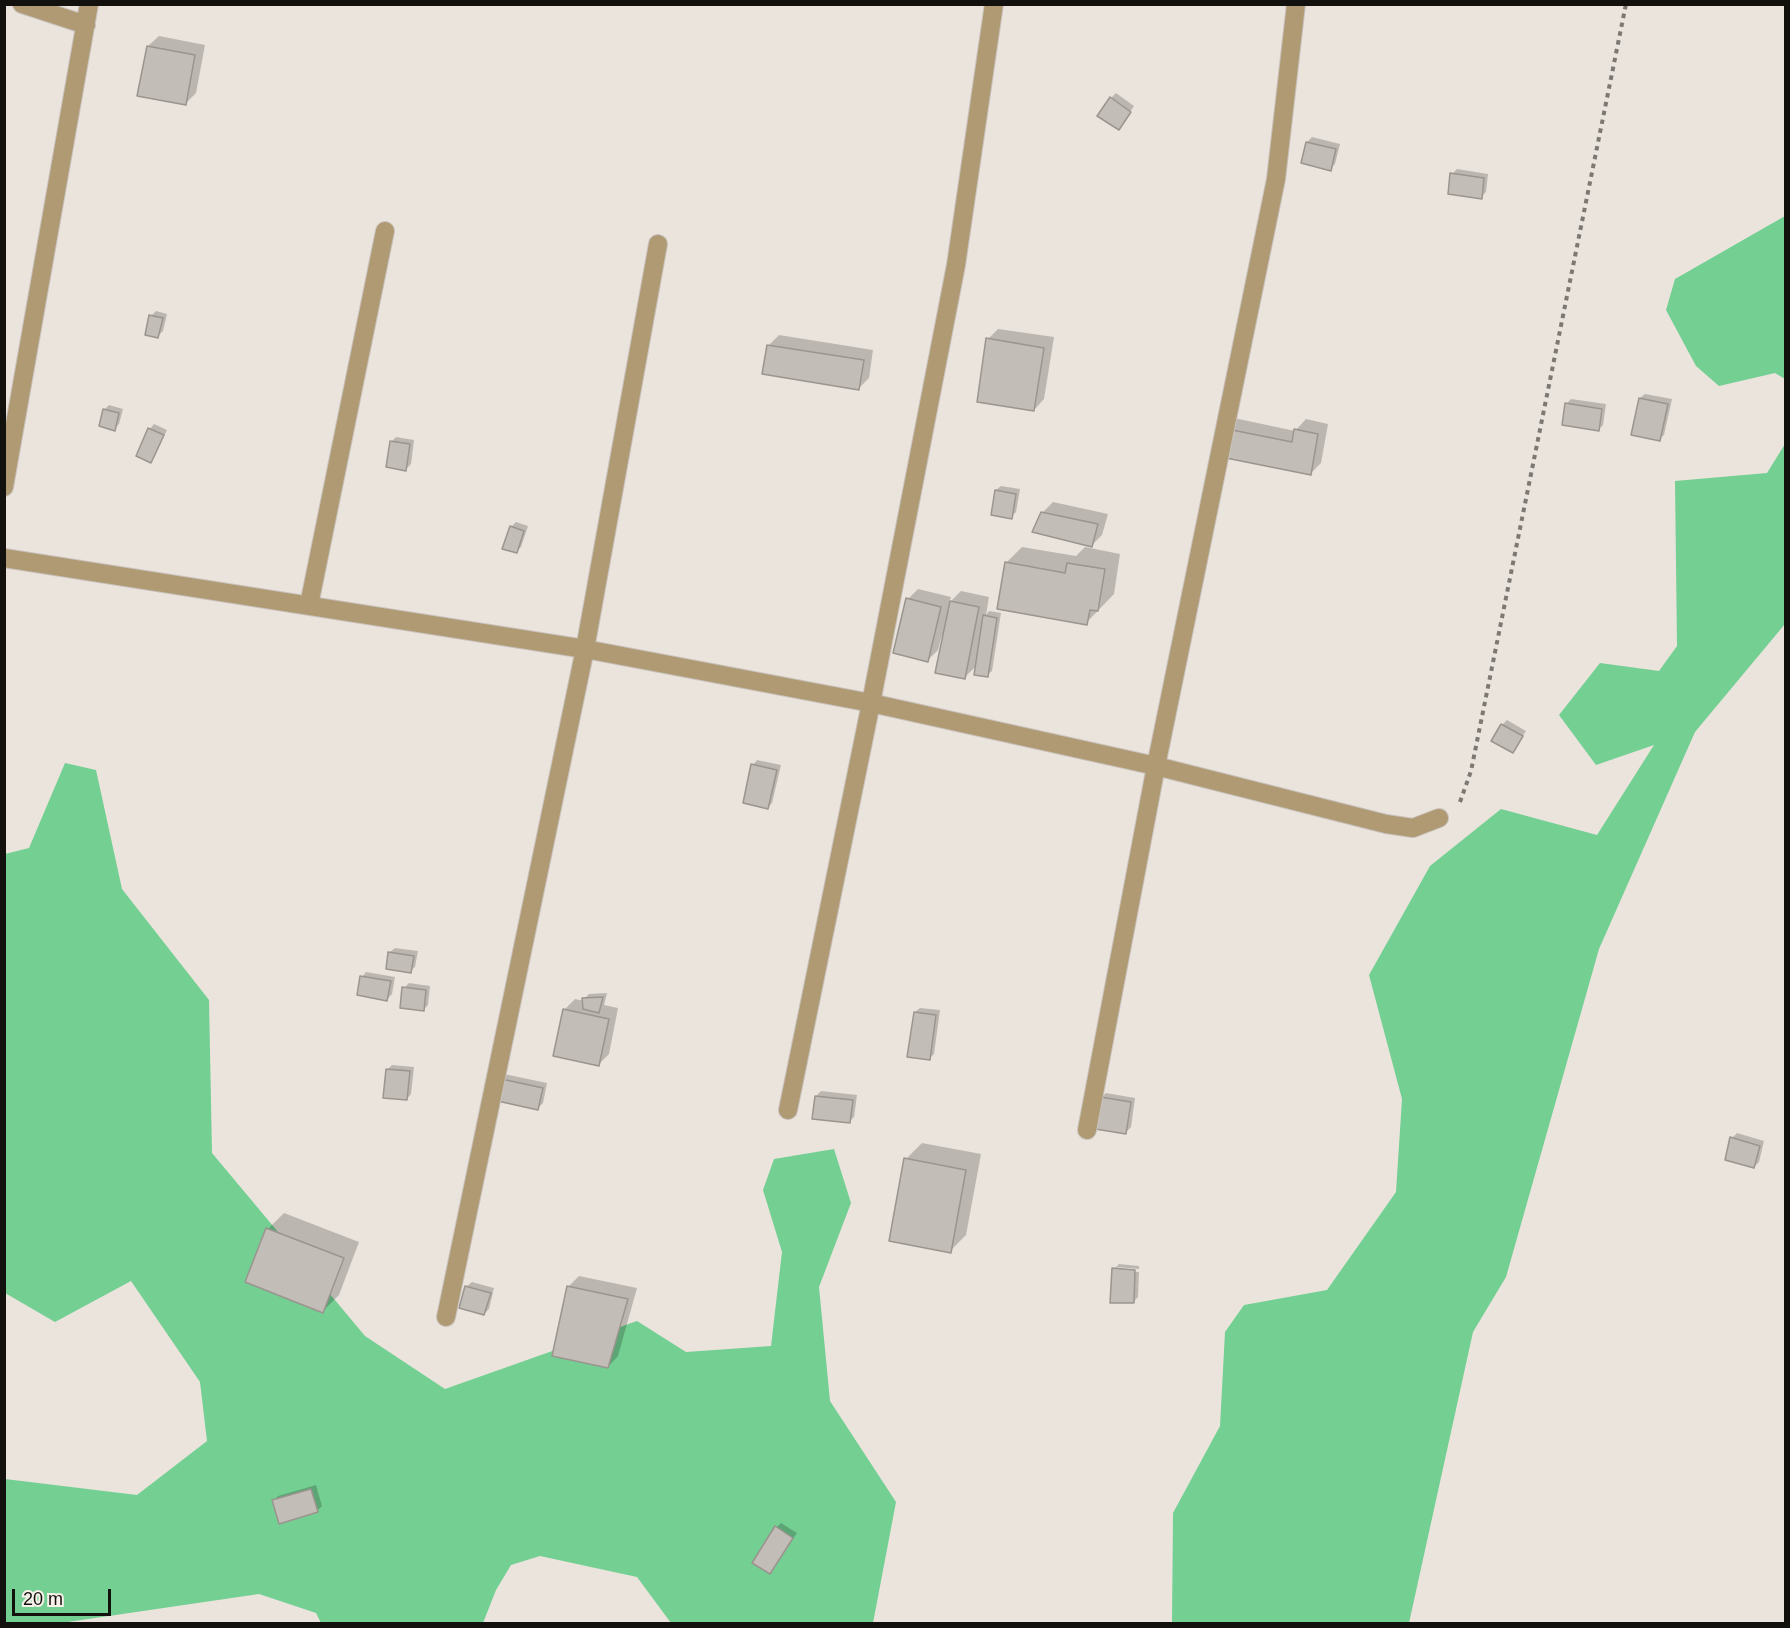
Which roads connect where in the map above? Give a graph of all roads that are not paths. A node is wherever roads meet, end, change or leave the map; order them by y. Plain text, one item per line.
1 (22, 4) edge
2 (89, 4) edge
3 (994, 4) edge
4 (1296, 4) edge
5 (86, 25) junction
6 (385, 231) dead end
7 (658, 244) dead end
8 (4, 487) edge
9 (4, 558) edge
10 (309, 605) junction
11 (585, 649) junction
12 (871, 703) junction
13 (1156, 766) junction
14 (1439, 818) road end
15 (788, 1110) dead end
16 (1087, 1130) dead end
17 (446, 1317) dead end

1 - 5 street
2 - 5 street
3 - 12 street
4 - 13 street
5 - 8 street
6 - 10 street
7 - 11 street
9 - 10 street
10 - 11 street
11 - 12 street
11 - 17 street
12 - 13 street
12 - 15 street
13 - 14 street
13 - 16 street

